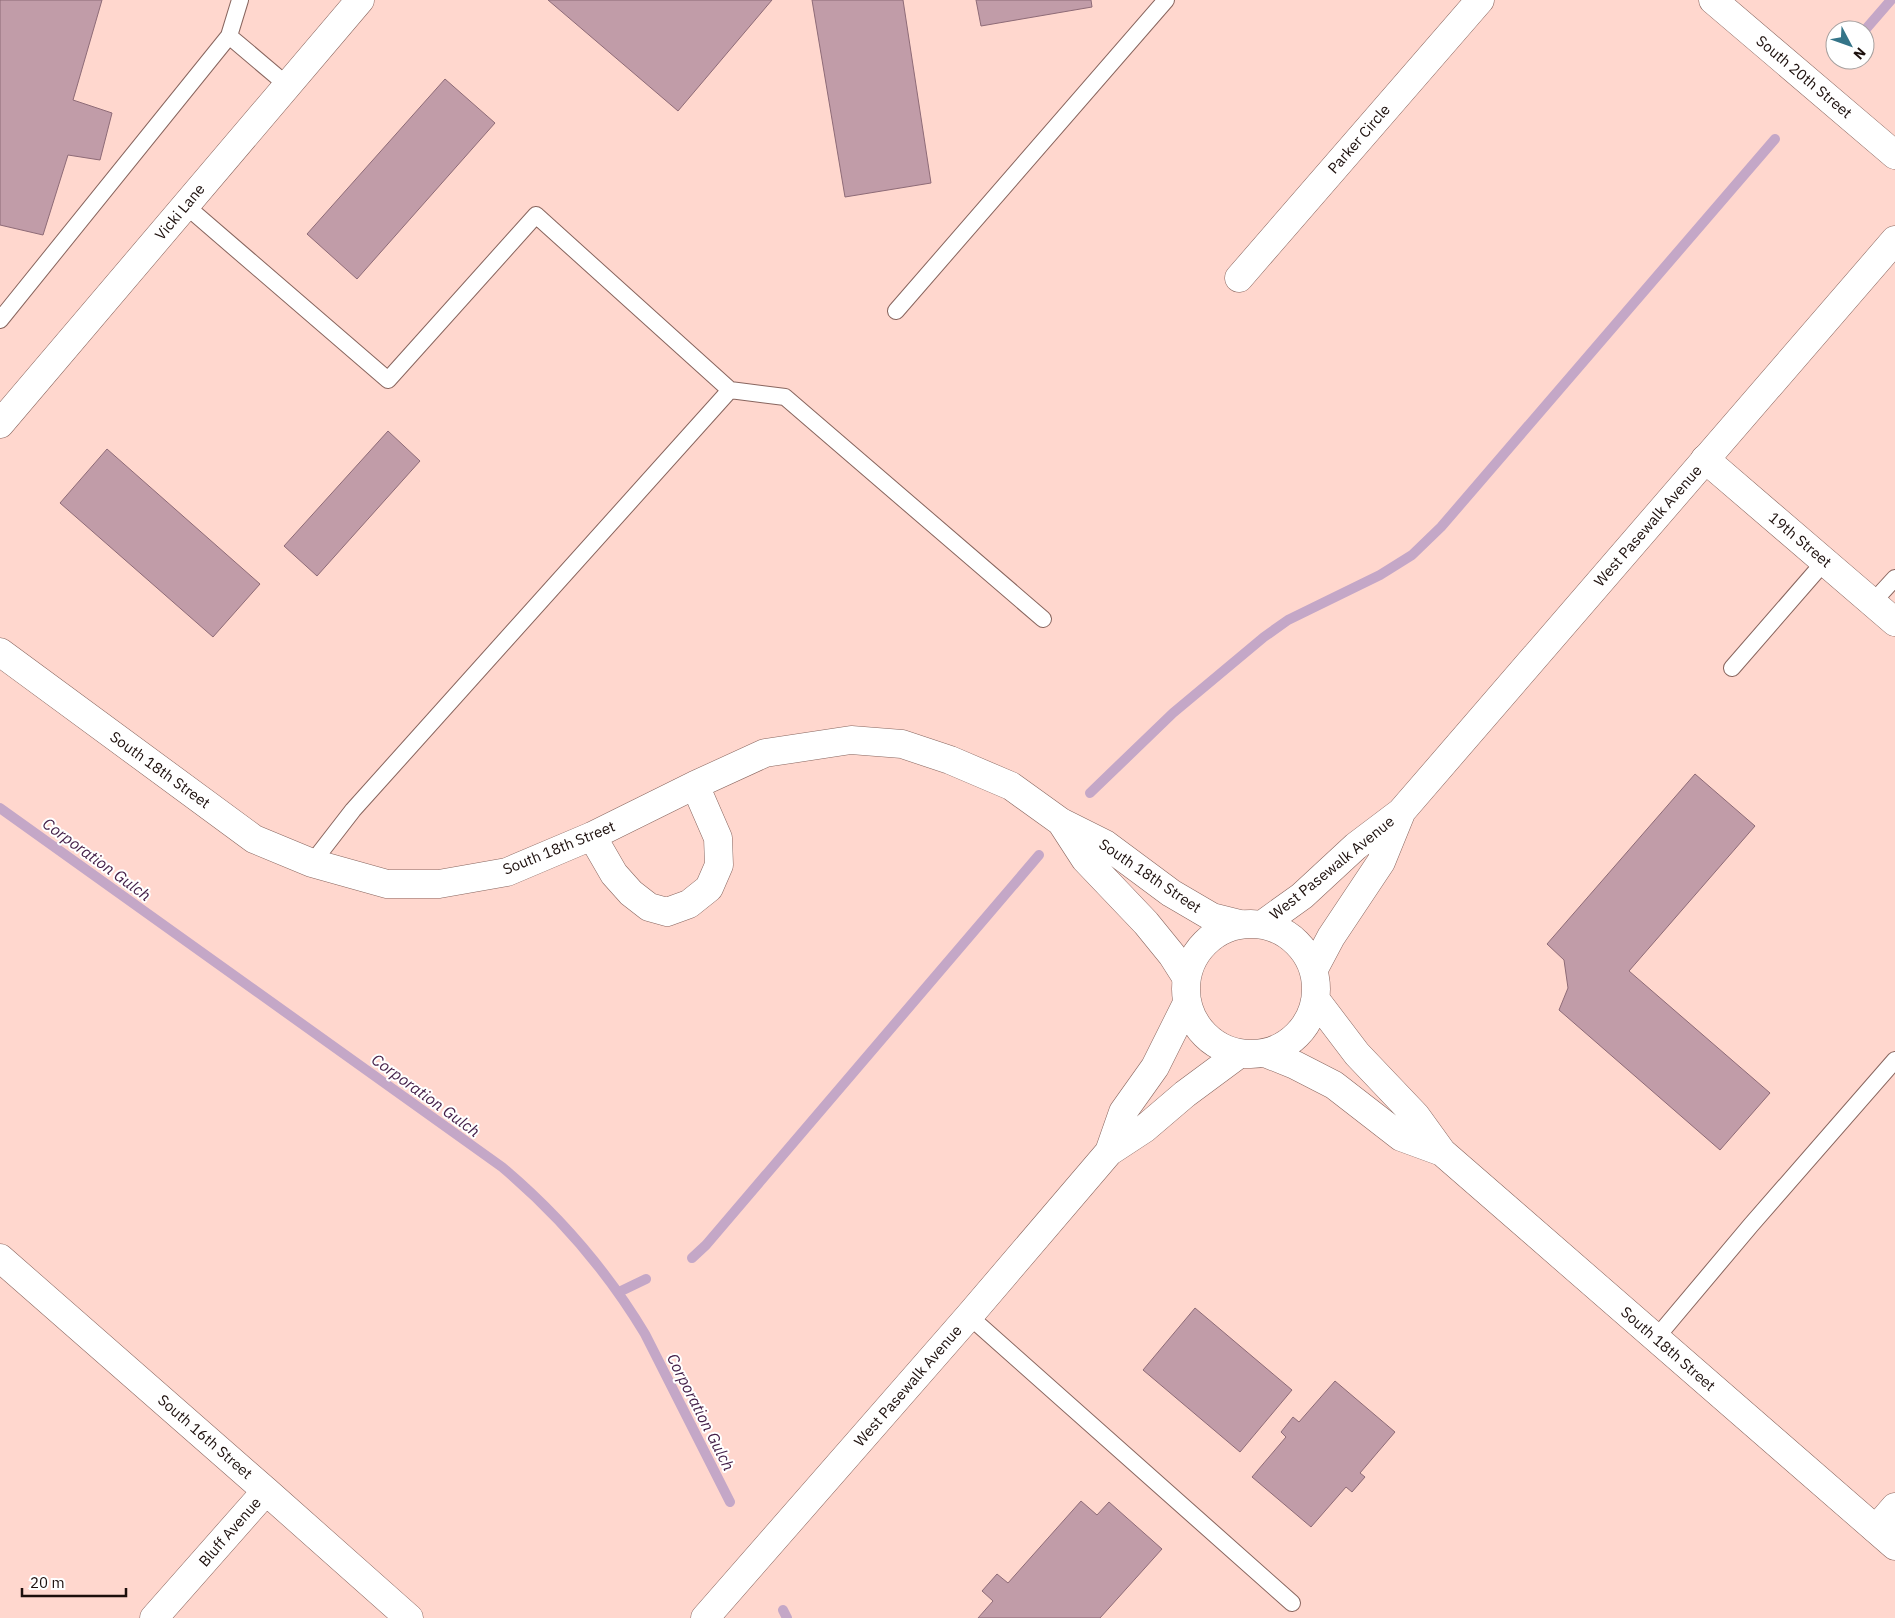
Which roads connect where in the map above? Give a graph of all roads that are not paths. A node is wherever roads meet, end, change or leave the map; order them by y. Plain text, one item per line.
1 (240, 0) edge
2 (360, 0) edge
3 (1166, 0) edge
4 (1480, 0) edge
5 (1713, 0) edge
6 (229, 36) junction
7 (287, 85) junction
8 (1895, 155) edge
9 (185, 205) junction
10 (1895, 240) edge
11 (1239, 278) dead end
12 (896, 312) dead end
13 (0, 320) edge
14 (730, 390) junction
15 (0, 424) edge
16 (1705, 459) junction
17 (1826, 561) junction
18 (1895, 578) edge
19 (1872, 603) junction
20 (1044, 619) dead end
21 (1895, 622) edge
22 (0, 652) edge
23 (1732, 668) dead end
24 (695, 784) junction
25 (1401, 812) junction
26 (1061, 822) junction
27 (592, 836) junction
28 (312, 863) junction
29 (1252, 924) junction
30 (1314, 969) junction
31 (1186, 990) junction
32 (1316, 1000) junction
33 (1265, 1053) junction
34 (1239, 1054) junction
35 (1895, 1060) edge
36 (1109, 1152) junction
37 (1442, 1152) junction
38 (0, 1258) edge
39 (969, 1316) junction
40 (1656, 1338) junction
41 (266, 1491) junction
42 (1895, 1507) edge
43 (1886, 1537) edge
44 (1292, 1603) dead end
45 (154, 1618) edge
46 (408, 1618) edge
47 (705, 1618) edge

1 - 6 lane
2 - 7 street, Vicki Lane
3 - 12 lane
4 - 11 street, Parker Circle
5 - 8 street, South 20th Street
6 - 7 lane
6 - 13 lane
7 - 9 street, Vicki Lane
9 - 14 lane
9 - 15 street, Vicki Lane
10 - 16 street, West Pasewalk Avenue
14 - 20 lane
14 - 28 lane
16 - 17 street, 19th Street
16 - 25 street, West Pasewalk Avenue
17 - 19 street, 19th Street
17 - 23 lane
18 - 19 lane
19 - 21 street, 19th Street
22 - 28 street, South 18th Street
24 - 26 street, South 18th Street
24 - 27 street, South 18th Street
24 - 27 street
25 - 29 street, West Pasewalk Avenue
25 - 30 street, West Pasewalk Avenue
26 - 29 street, South 18th Street
26 - 31 street, South 18th Street
27 - 28 street, South 18th Street
29 - 30 street
29 - 31 street
30 - 32 street
31 - 34 street
31 - 36 street, West Pasewalk Avenue
32 - 33 street
32 - 37 street, South 18th Street
33 - 34 street
33 - 37 street, South 18th Street
34 - 36 street, West Pasewalk Avenue
35 - 40 lane
36 - 39 street, West Pasewalk Avenue
37 - 40 street, South 18th Street
38 - 41 street, South 16th Street
39 - 44 lane
39 - 47 street, West Pasewalk Avenue
40 - 43 street, South 18th Street
41 - 45 street, Bluff Avenue
41 - 46 street, South 16th Street
42 - 43 street

